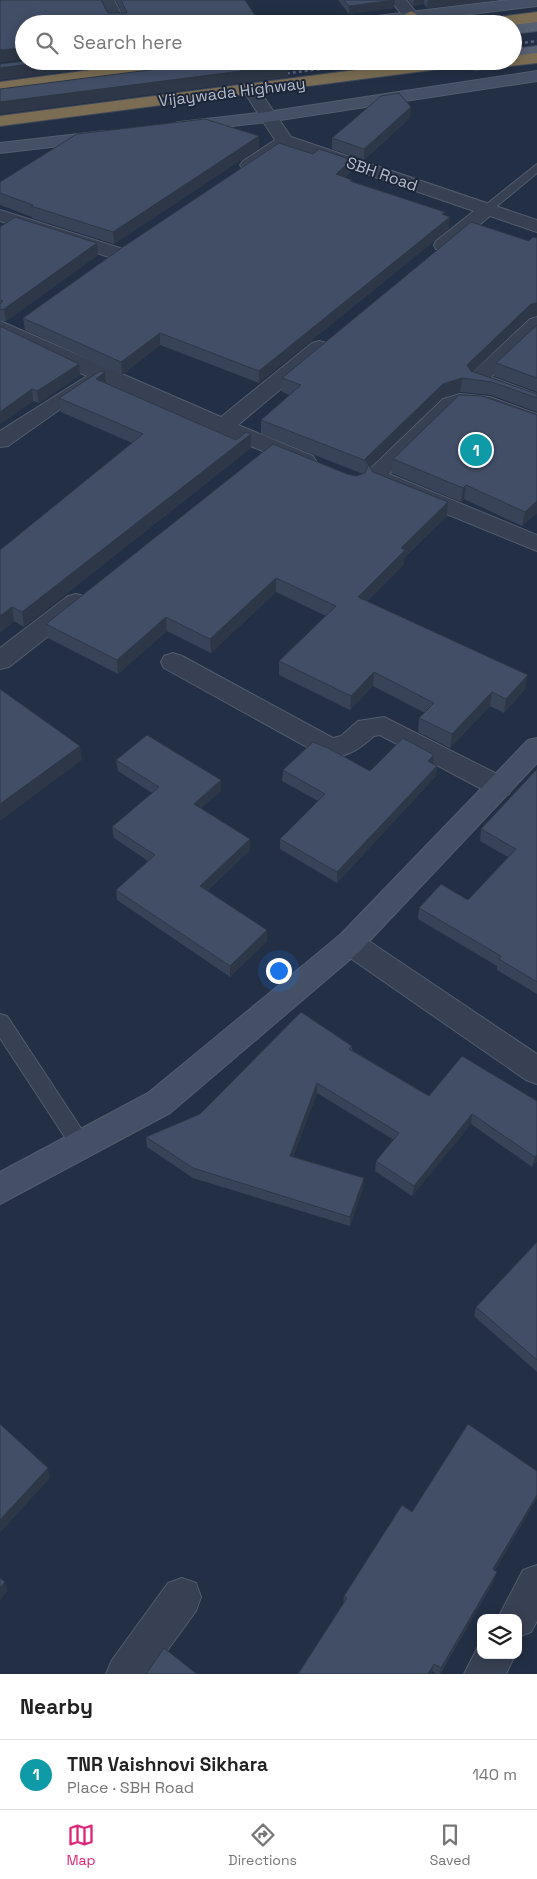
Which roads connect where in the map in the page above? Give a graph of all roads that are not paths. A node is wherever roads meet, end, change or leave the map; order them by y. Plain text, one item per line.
1 (106, 0) edge
2 (398, 0) edge
3 (537, 1) edge
4 (114, 15) edge
5 (403, 15) edge
6 (440, 15) edge
7 (537, 17) edge
8 (522, 19) edge
9 (537, 26) edge
10 (522, 28) edge
11 (537, 51) edge
12 (522, 53) edge
13 (537, 58) edge
14 (522, 60) edge
15 (152, 70) edge
16 (164, 70) edge
17 (398, 70) edge
18 (537, 76) edge
19 (0, 87) edge
20 (251, 90) junction
21 (0, 94) edge
22 (266, 117) junction
23 (0, 121) edge
24 (159, 129) edge
25 (120, 134) edge
26 (285, 141) junction
27 (0, 148) edge
28 (537, 167) edge
29 (236, 173) edge
30 (487, 209) junction
31 (0, 215) edge
32 (537, 226) edge
33 (132, 242) edge
34 (116, 253) junction
35 (426, 259) edge
36 (100, 264) edge
37 (537, 323) edge
38 (10, 326) edge
39 (335, 334) edge
40 (100, 374) junction
41 (537, 401) edge
42 (537, 422) edge
43 (222, 427) junction
44 (0, 441) edge
45 (321, 468) edge
46 (537, 544) edge
47 (95, 586) edge
48 (0, 661) edge
49 (173, 662) dead end
50 (537, 747) edge
51 (500, 787) junction
52 (350, 943) junction
53 (0, 1022) edge
54 (537, 1071) edge
55 (81, 1145) junction
56 (0, 1189) edge
57 (537, 1584) edge
58 (182, 1597) dead end
59 (519, 1614) edge
60 (493, 1659) edge
61 (126, 1674) edge
62 (484, 1674) edge

1 - 4 street
2 - 5 street
3 - 6 street
7 - 8 highway
9 - 10 main road
11 - 12 main road
13 - 14 highway, Vijaywada Highway
15 - 19 highway, Vijaywada Highway
16 - 21 main road, Vijaywada Highway
17 - 20 highway, Vijaywada Highway
18 - 22 street
20 - 22 street
20 - 23 highway, Vijaywada Highway
22 - 24 street
22 - 26 street
25 - 27 street
26 - 29 street
26 - 30 street, SBH Road
28 - 30 lane
30 - 32 street, SBH Road
30 - 35 street
31 - 34 street
33 - 34 street
34 - 36 street
37 - 41 street
38 - 40 street
39 - 43 street
40 - 43 street
40 - 44 street
42 - 46 street
43 - 45 street
47 - 48 street
49 - 51 street
50 - 51 street
51 - 52 street
52 - 54 street
52 - 55 street
53 - 55 lane
55 - 56 street
57 - 59 street
58 - 61 street
60 - 62 street

